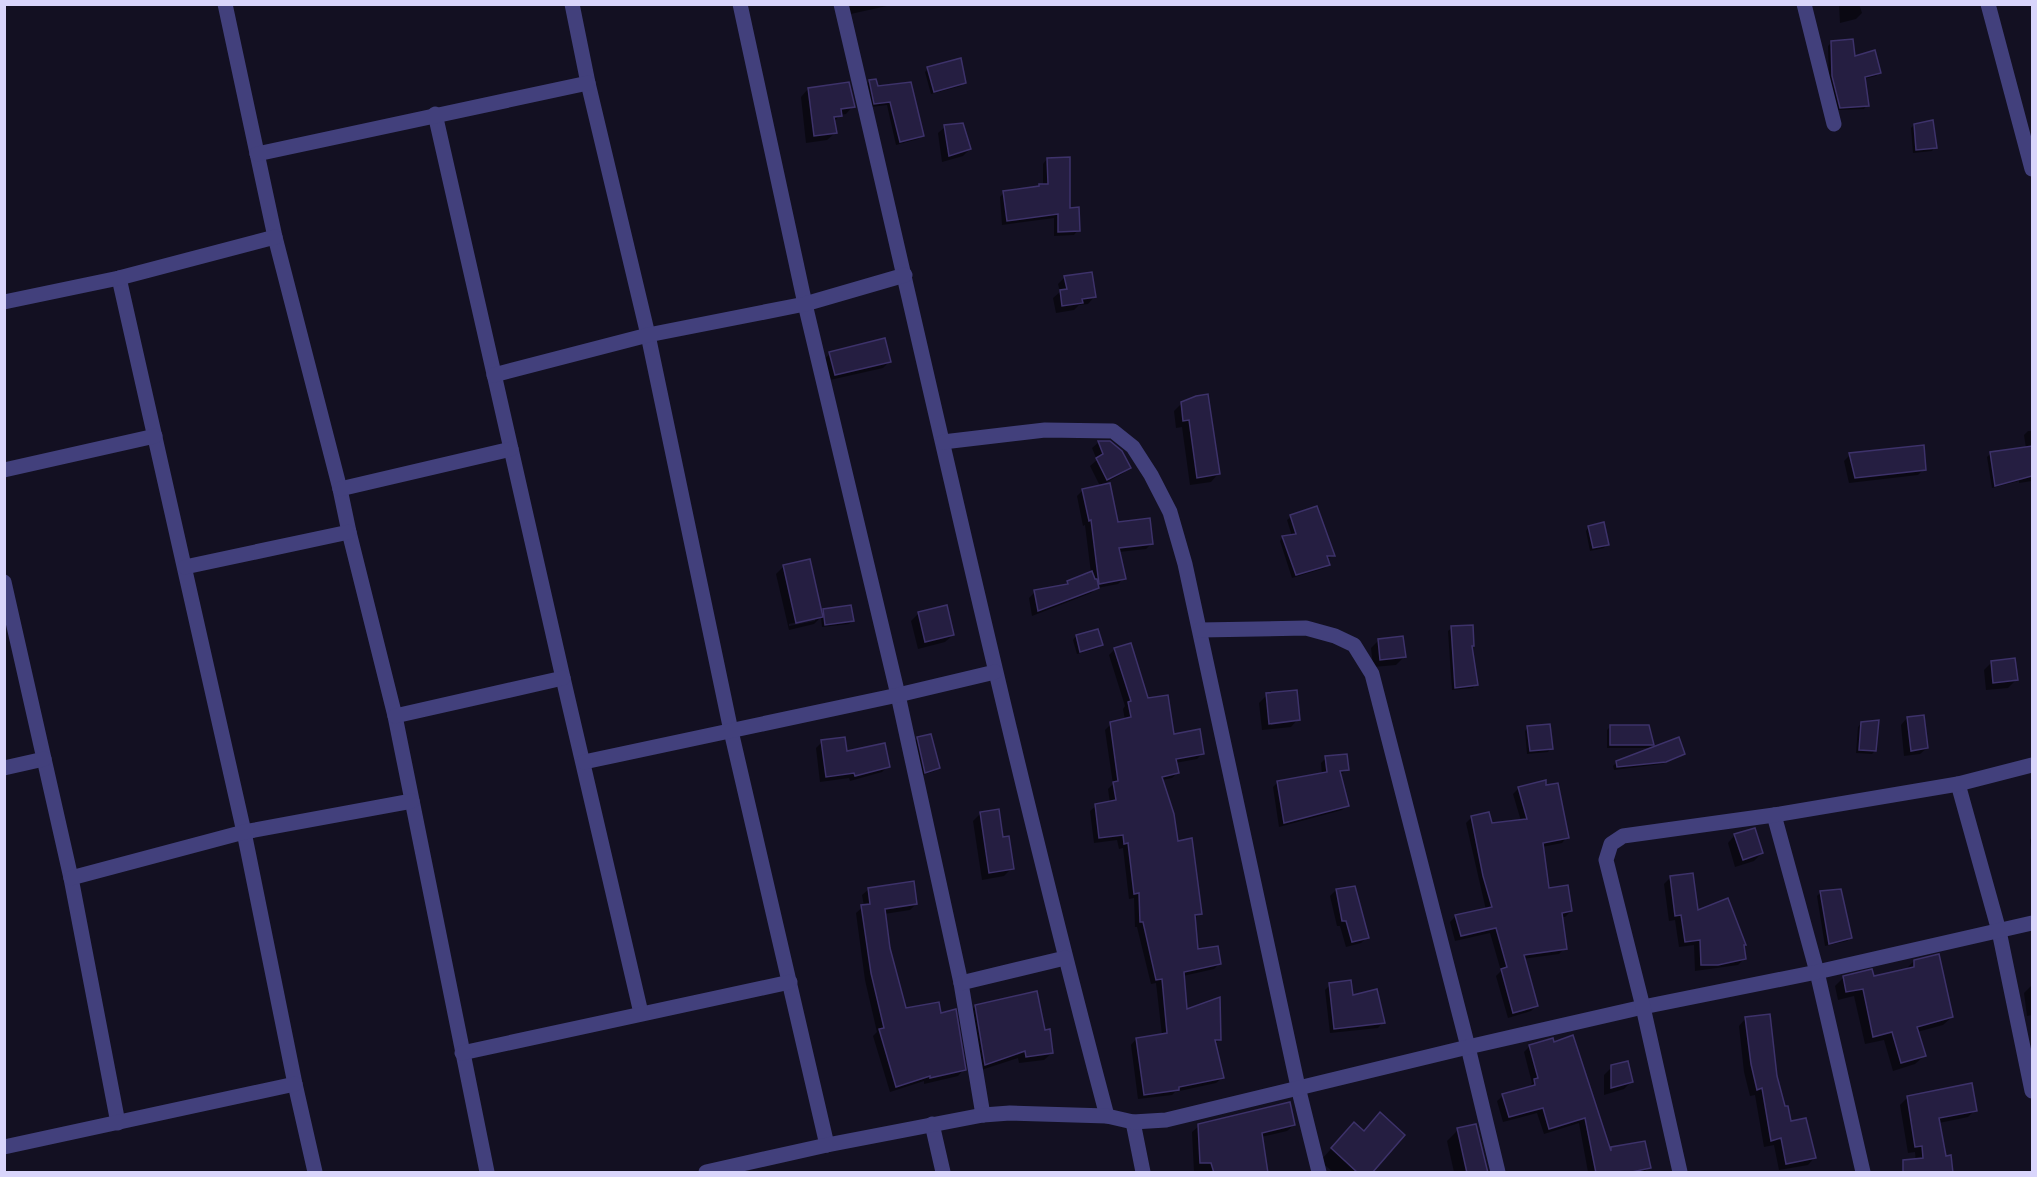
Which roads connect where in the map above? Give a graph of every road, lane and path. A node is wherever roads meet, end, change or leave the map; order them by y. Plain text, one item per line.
1 (242, 4) edge
2 (572, 4) edge
3 (740, 4) edge
4 (841, 4) edge
5 (1804, 4) edge
6 (1988, 4) edge
7 (225, 6) edge
8 (588, 83) junction
9 (435, 114) junction
10 (1834, 124) dead end
11 (257, 154) junction
12 (2032, 169) edge
13 (275, 237) junction
14 (905, 275) junction
15 (119, 278) junction
16 (4, 302) edge
17 (805, 304) junction
18 (648, 335) junction
19 (494, 375) junction
20 (156, 436) junction
21 (943, 442) junction
22 (511, 449) junction
23 (4, 470) edge
24 (340, 489) junction
25 (349, 532) junction
26 (185, 567) junction
27 (4, 582) edge
28 (1200, 630) junction
29 (995, 672) junction
30 (563, 678) junction
31 (898, 695) junction
32 (395, 716) junction
33 (731, 731) junction
34 (44, 759) junction
35 (584, 762) junction
36 (2032, 765) edge
37 (4, 768) edge
38 (1958, 784) junction
39 (412, 801) junction
40 (1774, 815) junction
41 (244, 832) junction
42 (71, 878) junction
43 (2032, 923) edge
44 (1999, 931) junction
45 (1065, 958) junction
46 (1817, 972) junction
47 (790, 982) junction
48 (961, 983) junction
49 (1643, 1007) junction
50 (641, 1013) junction
51 (1468, 1047) junction
52 (462, 1053) junction
53 (294, 1084) junction
54 (1298, 1087) junction
55 (2032, 1091) edge
56 (983, 1115) junction
57 (1107, 1116) junction
58 (1133, 1122) junction
59 (118, 1123) junction
60 (932, 1124) junction
61 (827, 1146) junction
62 (4, 1148) edge
63 (754, 1167) edge
64 (315, 1173) edge
65 (487, 1173) edge
66 (706, 1173) edge
67 (943, 1173) edge
68 (1143, 1173) edge
69 (1319, 1173) edge
70 (1498, 1173) edge
71 (1680, 1173) edge
72 (1863, 1173) edge

1 - 7 street
2 - 8 street
3 - 17 street
4 - 14 street
5 - 10 street
6 - 12 street
7 - 11 street
8 - 9 street
8 - 18 street
9 - 11 street
9 - 19 street
11 - 13 street
13 - 15 street
13 - 24 street
14 - 17 street
14 - 21 street
15 - 16 street
15 - 20 street
17 - 18 street
17 - 31 street
18 - 19 street
18 - 33 street
19 - 22 street
20 - 23 street
20 - 26 street
21 - 28 street
21 - 29 street
22 - 24 street
22 - 30 street
24 - 25 street
25 - 26 street
25 - 32 street
26 - 41 street
27 - 34 street
28 - 51 street
28 - 54 street
29 - 31 street
29 - 45 street
30 - 32 street
30 - 35 street
31 - 33 street
31 - 48 street
32 - 39 street
33 - 35 street
33 - 47 street
34 - 37 street
34 - 42 street
35 - 50 street
36 - 38 street
38 - 40 street
38 - 44 street
39 - 41 street
39 - 52 street
40 - 46 street
40 - 49 street
41 - 42 street
41 - 53 street
42 - 59 street
43 - 44 street
44 - 46 street
44 - 55 street
45 - 48 street
45 - 57 street
46 - 49 street
46 - 72 street
47 - 50 street
47 - 61 street
48 - 56 street
49 - 51 street
49 - 71 street
50 - 52 street
51 - 54 street
51 - 70 street
52 - 65 street
53 - 59 street
53 - 64 street
54 - 58 street
54 - 69 street
56 - 57 street
56 - 60 street
57 - 58 street
58 - 68 street
59 - 62 street
60 - 61 street
60 - 67 street
61 - 63 street
63 - 66 street

